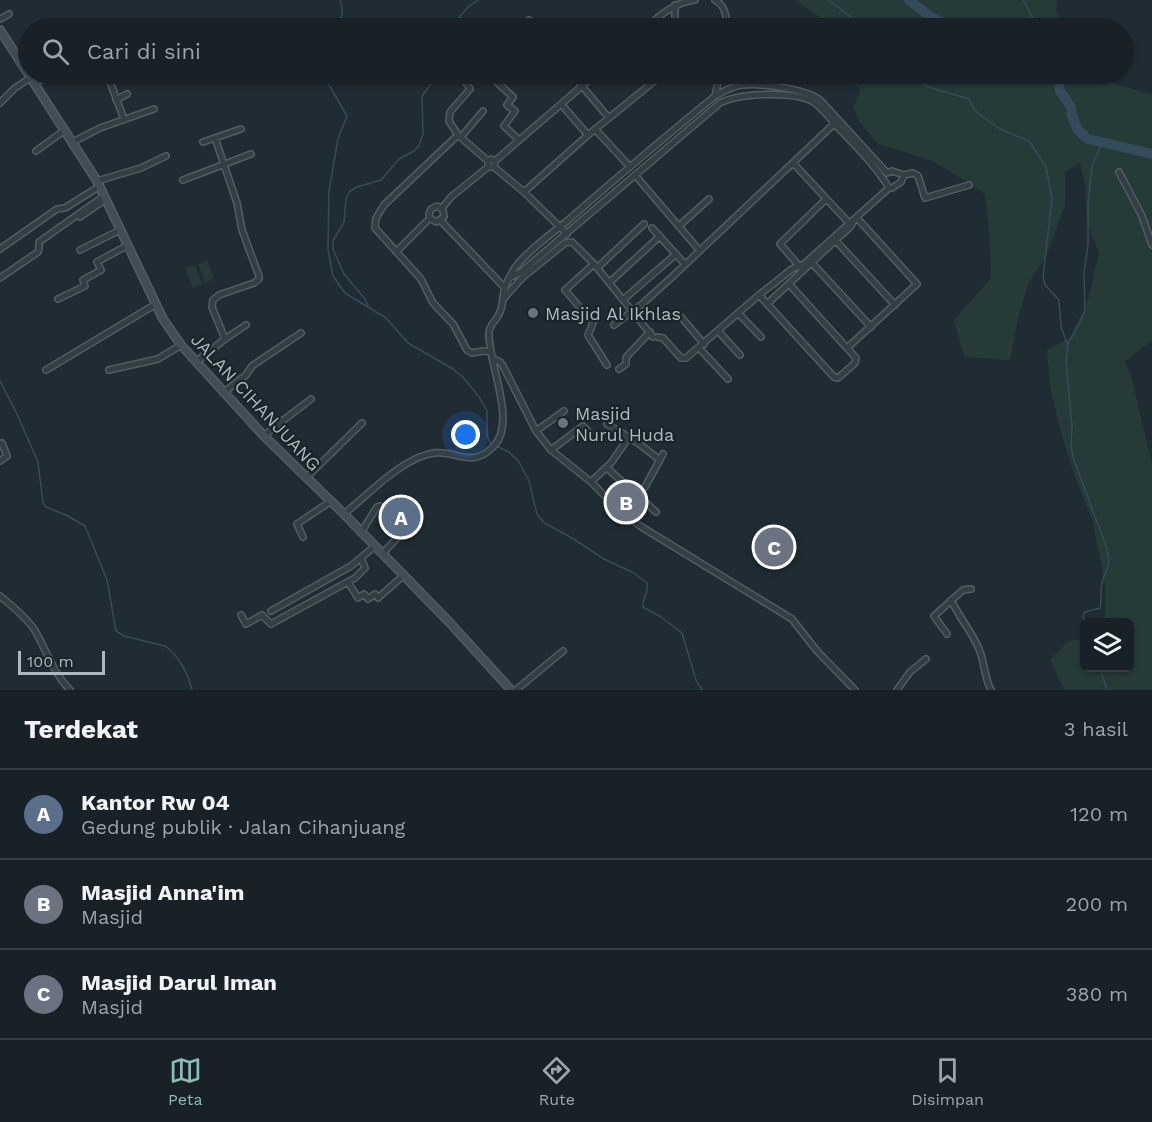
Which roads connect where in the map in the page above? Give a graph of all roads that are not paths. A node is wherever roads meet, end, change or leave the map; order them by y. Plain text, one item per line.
1 (695, 0) edge
2 (715, 0) edge
3 (675, 5) junction
4 (9, 14) dead end
5 (657, 18) edge
6 (675, 18) edge
7 (725, 18) edge
8 (0, 19) edge
9 (0, 30) edge
10 (18, 54) edge
11 (22, 84) edge
12 (34, 84) edge
13 (110, 84) edge
14 (467, 84) edge
15 (498, 84) edge
16 (651, 84) edge
17 (718, 84) edge
18 (582, 85) joint
19 (127, 94) dead end
20 (715, 96) junction
21 (807, 96) junction
22 (116, 100) junction
23 (0, 103) edge
24 (561, 104) junction
25 (154, 109) dead end
26 (483, 111) dead end
27 (609, 118) junction
28 (124, 119) junction
29 (836, 122) junction
30 (241, 129) dead end
31 (595, 129) junction
32 (65, 130) junction
33 (588, 135) junction
34 (459, 136) junction
35 (214, 138) junction
36 (519, 140) junction
37 (73, 142) junction
38 (203, 142) dead end
39 (36, 150) dead end
40 (250, 154) dead end
41 (166, 156) dead end
42 (793, 163) junction
43 (224, 164) junction
44 (491, 164) junction
45 (630, 167) junction
46 (1119, 172) dead end
47 (636, 174) junction
48 (885, 175) junction
49 (904, 175) junction
50 (183, 180) dead end
51 (98, 184) junction
52 (969, 184) dead end
53 (889, 188) junction
54 (524, 192) junction
55 (105, 197) junction
56 (709, 199) dead end
57 (826, 199) junction
58 (442, 208) junction
59 (430, 218) junction
60 (76, 219) dead end
61 (853, 220) junction
62 (441, 221) junction
63 (644, 224) dead end
64 (560, 226) junction
65 (679, 226) junction
66 (652, 228) dead end
67 (120, 230) junction
68 (567, 234) junction
69 (660, 237) junction
70 (836, 241) junction
71 (128, 245) junction
72 (1152, 245) edge
73 (0, 249) edge
74 (80, 250) dead end
75 (700, 251) junction
76 (396, 252) junction
77 (676, 254) junction
78 (683, 262) dead end
79 (812, 263) junction
80 (596, 266) junction
81 (802, 269) junction
82 (0, 278) edge
83 (509, 278) junction
84 (609, 282) junction
85 (789, 284) junction
86 (505, 288) junction
87 (759, 296) junction
88 (504, 298) junction
89 (58, 299) dead end
90 (624, 299) junction
91 (156, 304) junction
92 (767, 304) junction
93 (895, 305) junction
94 (632, 310) junction
95 (738, 313) junction
96 (681, 317) dead end
97 (246, 325) dead end
98 (614, 325) dead end
99 (871, 327) junction
100 (718, 331) junction
101 (301, 333) dead end
102 (654, 335) junction
103 (761, 337) dead end
104 (225, 339) junction
105 (181, 345) junction
106 (702, 346) junction
107 (848, 348) junction
108 (740, 354) dead end
109 (492, 355) junction
110 (196, 362) junction
111 (607, 365) dead end
112 (619, 369) dead end
113 (46, 370) dead end
114 (109, 370) dead end
115 (728, 380) dead end
116 (224, 393) junction
117 (311, 399) dead end
118 (564, 411) dead end
119 (362, 423) dead end
120 (607, 424) dead end
121 (536, 431) junction
122 (264, 436) junction
123 (593, 437) dead end
124 (629, 437) junction
125 (2, 443) dead end
126 (551, 450) junction
127 (0, 461) edge
128 (607, 468) junction
129 (306, 478) junction
130 (591, 482) junction
131 (645, 487) dead end
132 (331, 501) junction
133 (386, 508) dead end
134 (656, 512) dead end
135 (344, 514) junction
136 (420, 514) dead end
137 (362, 531) junction
138 (303, 537) dead end
139 (375, 546) junction
140 (383, 554) junction
141 (361, 558) junction
142 (404, 575) junction
143 (348, 582) junction
144 (971, 589) dead end
145 (0, 596) edge
146 (951, 600) junction
147 (271, 611) dead end
148 (241, 615) dead end
149 (947, 634) dead end
150 (563, 651) dead end
151 (926, 659) dead end
152 (989, 689) edge
153 (70, 690) edge
154 (511, 690) edge
155 (516, 690) edge
156 (855, 690) edge
157 (897, 690) edge

1 - 3 street
2 - 7 street
3 - 5 street
3 - 6 street
4 - 8 street
9 - 10 main road, JALAN CIHANJUANG
11 - 23 street
12 - 32 main road, JALAN CIHANJUANG
13 - 22 street
14 - 34 street
15 - 36 street
16 - 27 street
17 - 20 street
18 - 24 street
18 - 27 street
19 - 22 street
20 - 21 street
20 - 45 street
21 - 29 street
21 - 47 street
22 - 28 street
24 - 33 street
24 - 36 street
25 - 28 street
26 - 34 street
27 - 31 street
28 - 37 street
29 - 42 street
29 - 48 street
30 - 35 street
31 - 33 street
31 - 45 street
32 - 37 main road, JALAN CIHANJUANG
32 - 39 street
33 - 54 street
34 - 44 street
34 - 76 street
35 - 38 street
35 - 43 street
36 - 44 street
37 - 51 main road, JALAN CIHANJUANG
40 - 43 street
41 - 51 street
42 - 57 street
42 - 75 street
43 - 50 street
43 - 104 street
44 - 54 street
44 - 58 street
45 - 47 street
45 - 64 street
46 - 72 street
47 - 65 street
47 - 68 street
48 - 49 street
48 - 53 street
49 - 52 street
49 - 53 street
51 - 55 main road, JALAN CIHANJUANG
51 - 73 street
53 - 61 street
54 - 64 street
55 - 60 street
55 - 67 main road, JALAN CIHANJUANG
55 - 82 street
56 - 65 street
57 - 61 street
57 - 81 street
58 - 59 street
58 - 62 street
59 - 62 street
59 - 76 street
61 - 70 street
61 - 81 street
61 - 93 street
62 - 86 street
63 - 80 street
64 - 68 street
64 - 83 street
65 - 75 street
66 - 69 street
67 - 71 main road, JALAN CIHANJUANG
67 - 74 street
68 - 83 street
69 - 77 street
69 - 84 street
70 - 79 street
70 - 93 street
71 - 89 street
71 - 91 main road, JALAN CIHANJUANG
75 - 94 street
76 - 109 street
77 - 78 street
77 - 90 street
79 - 81 street
79 - 99 street
80 - 84 street
80 - 88 street
80 - 111 street
81 - 85 street
81 - 87 street
83 - 86 street
84 - 90 street
85 - 92 street
85 - 107 street
86 - 88 street
87 - 92 street
87 - 95 street
88 - 109 street
90 - 94 street
91 - 105 main road, JALAN CIHANJUANG
91 - 113 street
92 - 107 street
93 - 99 street
94 - 98 street
94 - 102 street
95 - 100 street
95 - 103 street
96 - 106 street
97 - 104 street
99 - 107 street
100 - 106 street
100 - 108 street
101 - 116 street
102 - 106 street
102 - 112 street
104 - 110 street
105 - 110 main road, JALAN CIHANJUANG
105 - 114 street
106 - 115 street
109 - 121 street
109 - 135 street
110 - 116 main road, JALAN CIHANJUANG
116 - 122 main road, JALAN CIHANJUANG
117 - 122 street
118 - 121 street
119 - 129 street
120 - 124 street
121 - 126 street
122 - 129 main road, JALAN CIHANJUANG
123 - 126 street
124 - 128 street
124 - 131 street
125 - 127 street
126 - 130 street
128 - 130 street
128 - 134 street
129 - 132 main road, JALAN CIHANJUANG
130 - 156 street
132 - 135 main road, JALAN CIHANJUANG
132 - 138 street
133 - 137 street
135 - 137 main road, JALAN CIHANJUANG
136 - 140 street
137 - 139 main road, JALAN CIHANJUANG
139 - 140 main road, JALAN CIHANJUANG
139 - 141 street
140 - 142 main road, JALAN CIHANJUANG
141 - 143 street
141 - 147 street
142 - 143 street
142 - 154 main road, JALAN CIHANJUANG
143 - 148 street
144 - 146 street
145 - 153 street
146 - 149 street
146 - 152 street
150 - 155 street
151 - 157 street

